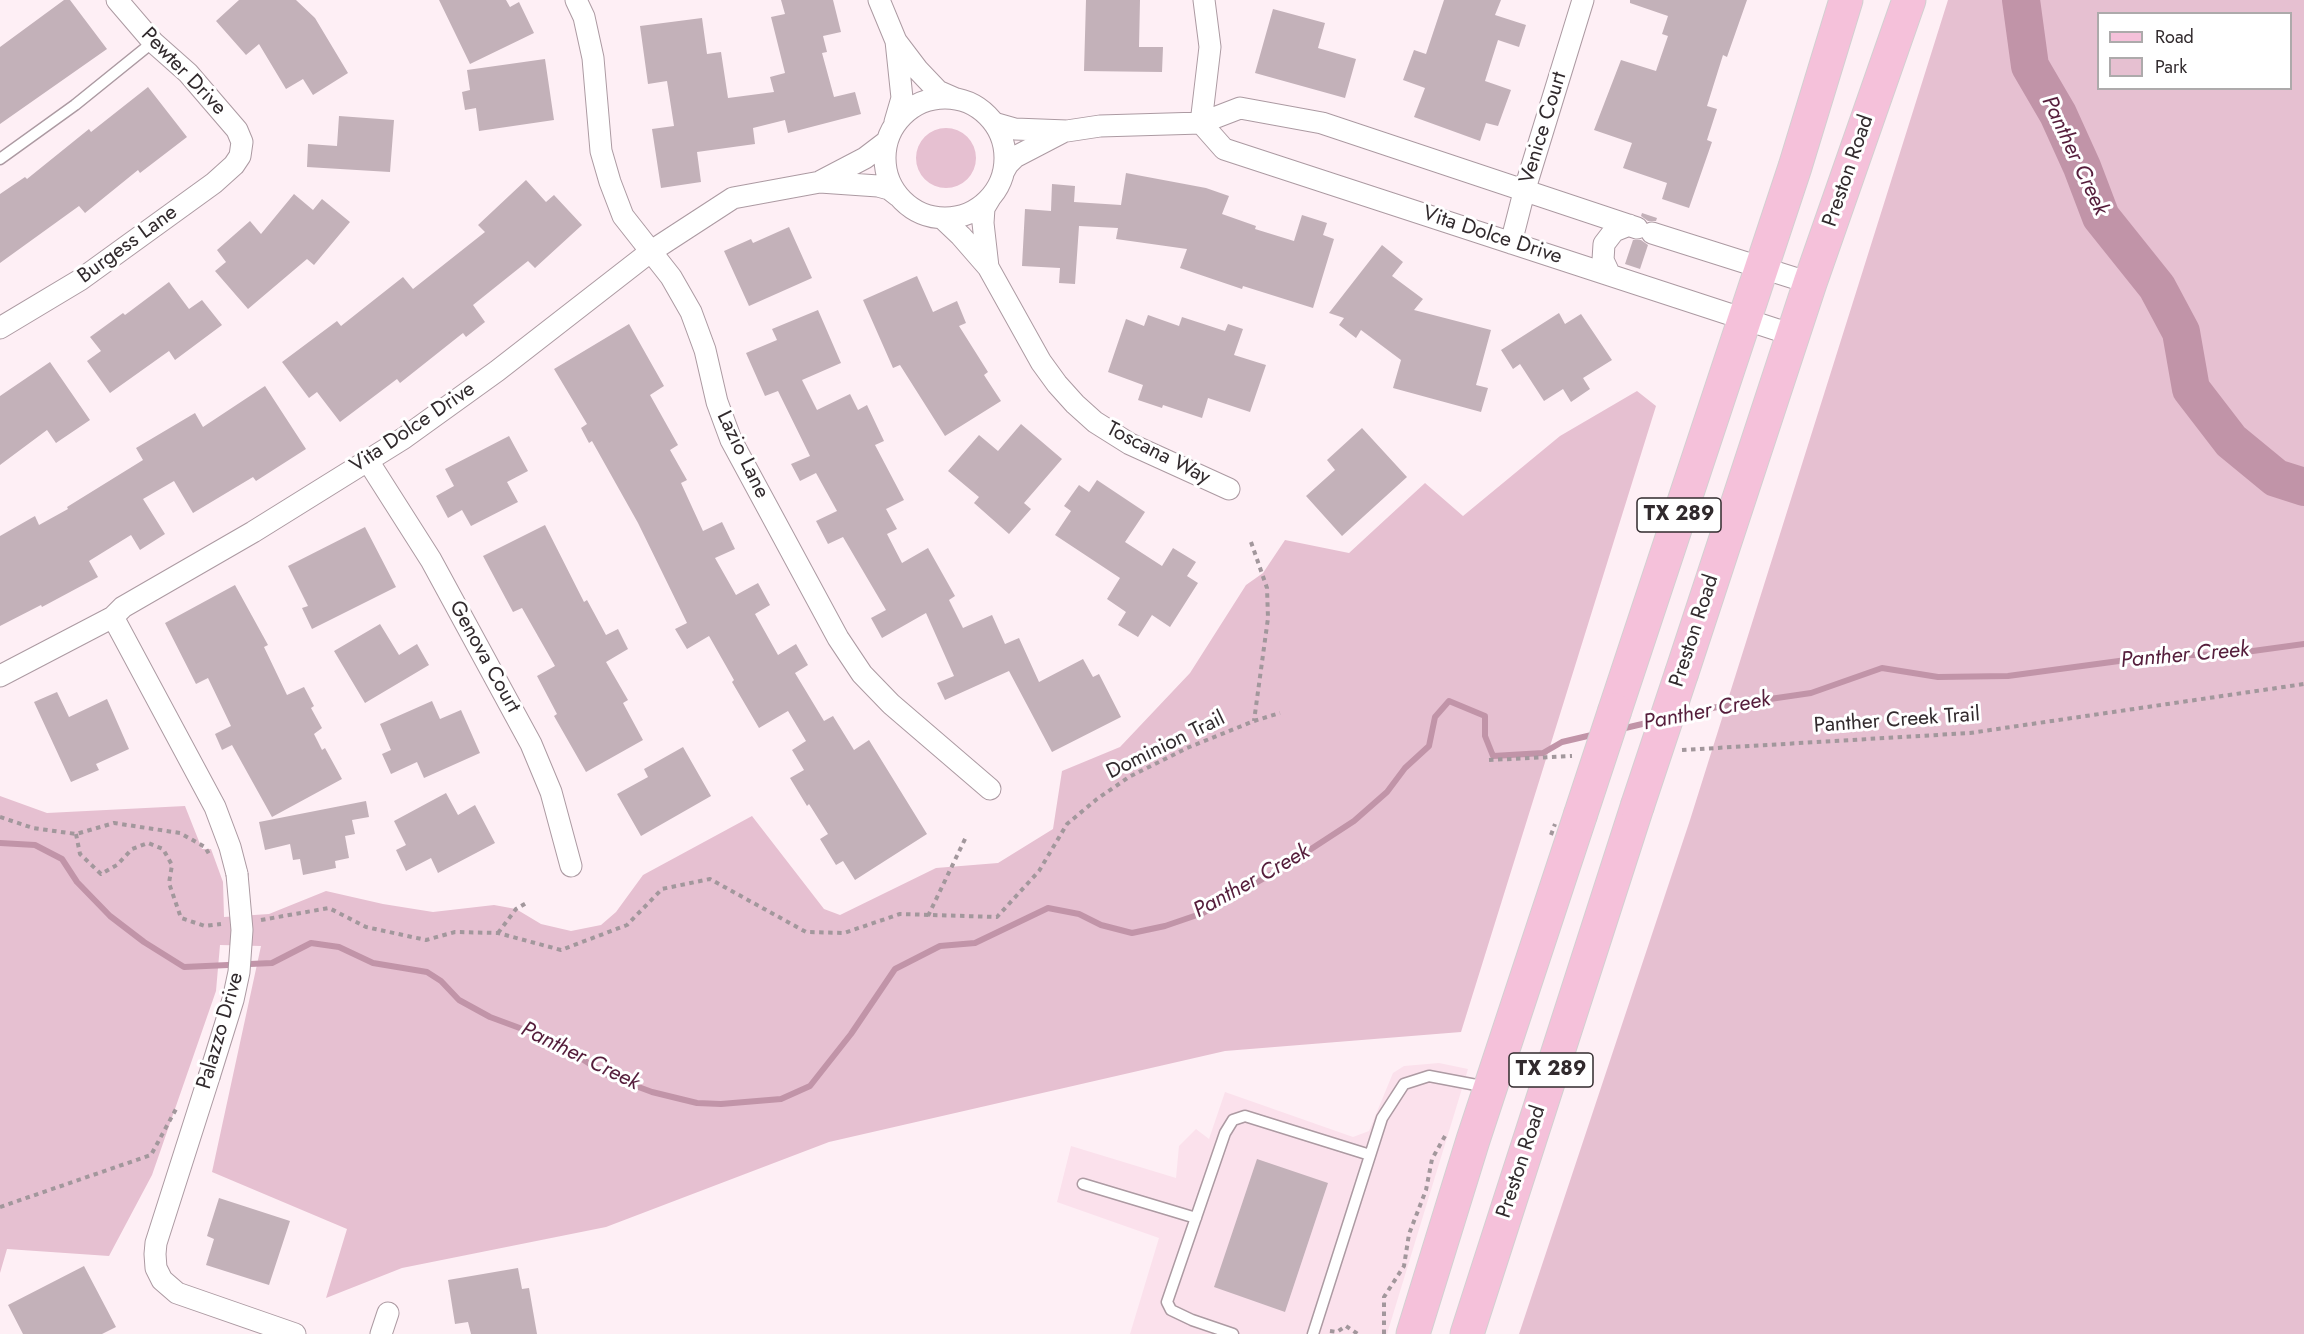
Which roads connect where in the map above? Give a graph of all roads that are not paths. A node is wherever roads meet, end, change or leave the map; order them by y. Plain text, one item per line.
1 (117, 0) edge
2 (576, 0) edge
3 (879, 0) edge
4 (1204, 0) edge
5 (1846, 0) edge
6 (1909, 0) edge
7 (1578, 5) edge
8 (896, 40) junction
9 (153, 42) junction
10 (954, 98) junction
11 (994, 123) junction
12 (1201, 123) junction
13 (1067, 131) junction
14 (890, 133) junction
15 (242, 147) joint
16 (0, 159) edge
17 (1003, 173) junction
18 (820, 182) junction
19 (1524, 192) junction
20 (898, 196) junction
21 (990, 198) junction
22 (942, 218) junction
23 (1639, 228) junction
24 (1511, 243) junction
25 (650, 252) junction
26 (988, 267) junction
27 (1761, 267) junction
28 (1610, 275) junction
29 (1810, 283) junction
30 (1744, 319) junction
31 (0, 328) edge
32 (1793, 335) junction
33 (368, 461) junction
34 (1229, 489) dead end
35 (113, 617) junction
36 (0, 676) edge
37 (990, 789) dead end
38 (572, 866) dead end
39 (1491, 1087) junction
40 (1370, 1155) junction
41 (1083, 1184) dead end
42 (1196, 1218) junction
43 (388, 1313) dead end
44 (295, 1334) edge
45 (381, 1334) edge
46 (1233, 1334) edge
47 (1313, 1334) edge
48 (1413, 1334) edge
49 (1467, 1334) edge

1 - 9 street, Pewter Drive
2 - 25 street, Lazio Lane
3 - 8 street
4 - 12 street
5 - 27 main road, TX 289
6 - 29 main road, Preston Road / TX 289
7 - 19 street, Venice Court
8 - 10 street
8 - 14 street
9 - 15 street, Pewter Drive
9 - 16 lane
10 - 11 street
10 - 14 street
11 - 13 street
11 - 17 street
12 - 13 street
12 - 19 street
12 - 24 street, Vita Dolce Drive
13 - 17 street
14 - 18 street, Vita Dolce Drive
14 - 20 street
15 - 31 street, Burgess Lane
17 - 21 street
18 - 20 street, Vita Dolce Drive
18 - 25 street, Vita Dolce Drive
19 - 23 street
19 - 24 street, Venice Court
20 - 22 street
21 - 22 street
21 - 26 street, Toscana Way
22 - 26 street, Toscana Way
23 - 27 street
23 - 28 street
24 - 28 street, Vita Dolce Drive
25 - 33 street, Vita Dolce Drive
25 - 37 street, Lazio Lane
26 - 34 street, Toscana Way
27 - 29 street
27 - 30 main road, TX 289
28 - 30 street, Vita Dolce Drive
29 - 32 main road, Preston Road / TX 289
30 - 32 street, Vita Dolce Drive
30 - 39 main road, TX 289, bridge
32 - 49 main road, Preston Road / TX 289, bridge
33 - 35 street, Vita Dolce Drive
33 - 38 street, Genova Court
35 - 36 street, Vita Dolce Drive
35 - 44 street, Palazzo Drive, bridge
39 - 40 lane
39 - 48 main road, TX 289
40 - 42 lane
40 - 47 lane
41 - 42 lane
42 - 46 lane
43 - 45 street

